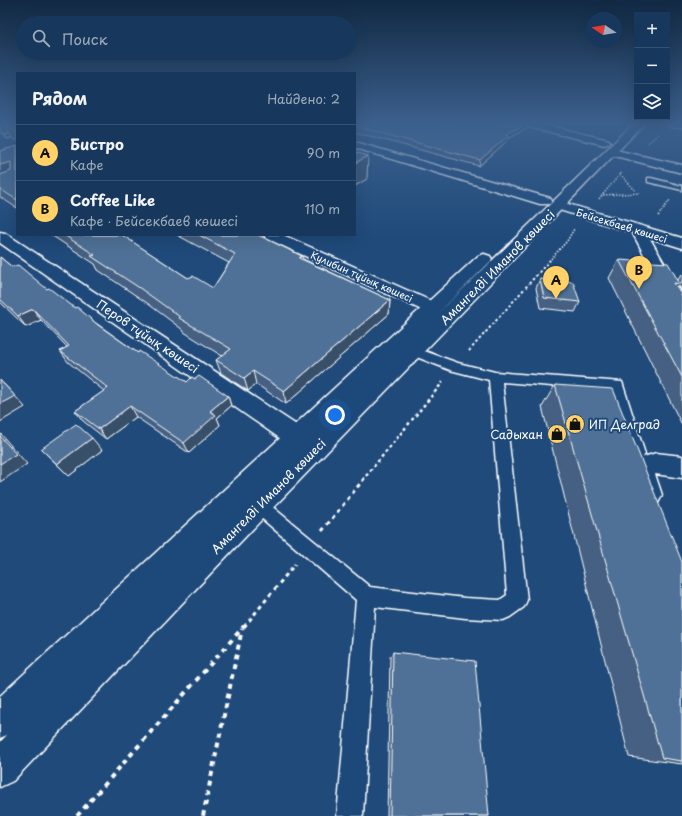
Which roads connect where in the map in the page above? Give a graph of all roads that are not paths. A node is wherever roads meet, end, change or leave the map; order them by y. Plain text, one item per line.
1 (413, 162) edge
2 (593, 162) edge
3 (659, 162) edge
4 (682, 169) edge
5 (651, 180) dead end
6 (682, 188) edge
7 (552, 203) junction
8 (638, 230) junction
9 (0, 236) edge
10 (273, 236) edge
11 (682, 243) edge
12 (432, 308) junction
13 (682, 309) edge
14 (413, 351) junction
15 (495, 377) junction
16 (296, 437) junction
17 (682, 467) edge
18 (641, 469) junction
19 (258, 506) junction
20 (658, 518) edge
21 (366, 596) junction
22 (0, 720) edge
23 (0, 768) edge
24 (350, 816) edge

1 - 7 main road, Бейсекбаев көшесі
2 - 7 main road, Амангелді Иманов көшесі
3 - 4 main road
5 - 6 lane
7 - 8 main road, Бейсекбаев көшесі
7 - 12 main road, Амангелді Иманов көшесі
7 - 14 main road, Амангелді Иманов көшесі
8 - 11 main road, Бейсекбаев көшесі
8 - 13 main road
9 - 16 main road, Перов тұйық көшесі
10 - 12 main road, Кулибин тұйық көшесі
12 - 16 main road, Амангелді Иманов көшесі
14 - 15 lane
14 - 19 main road, Амангелді Иманов көшесі
15 - 18 lane
15 - 21 lane
16 - 22 main road, Амангелді Иманов көшесі
17 - 18 main road
18 - 20 main road
19 - 21 lane
19 - 23 main road, Амангелді Иманов көшесі
21 - 24 lane

